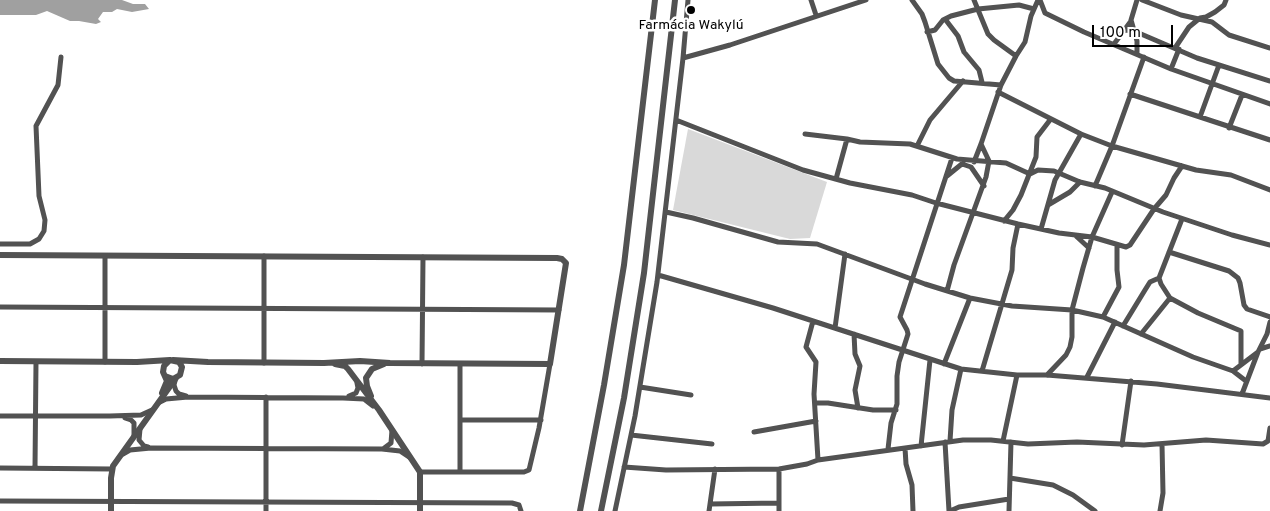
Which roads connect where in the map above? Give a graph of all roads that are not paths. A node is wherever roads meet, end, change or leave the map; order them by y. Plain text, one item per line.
1 (655, 0) edge
2 (675, 0) edge
3 (688, 0) edge
4 (811, 0) edge
5 (866, 0) edge
6 (912, 0) edge
7 (974, 0) edge
8 (1039, 0) edge
9 (1137, 0) edge
10 (1142, 0) edge
11 (1226, 0) edge
12 (978, 9) junction
13 (1034, 9) junction
14 (816, 15) junction
15 (1200, 18) junction
16 (945, 19) junction
17 (1131, 20) junction
18 (1124, 30) junction
19 (1134, 31) junction
20 (927, 32) junction
21 (1137, 41) junction
22 (1114, 44) junction
23 (1177, 48) junction
24 (1270, 48) edge
25 (1127, 49) junction
26 (1137, 54) junction
27 (1016, 56) junction
28 (61, 57) dead end
29 (1144, 57) junction
30 (683, 58) junction
31 (1219, 65) junction
32 (1171, 68) junction
33 (963, 81) junction
34 (982, 82) junction
35 (1270, 82) edge
36 (1212, 84) junction
37 (1001, 85) junction
38 (998, 92) junction
39 (1130, 94) junction
40 (1242, 95) junction
41 (1270, 104) edge
42 (1200, 117) junction
43 (676, 120) junction
44 (1050, 120) junction
45 (1229, 128) junction
46 (804, 134) dead end
47 (1081, 134) junction
48 (847, 139) junction
49 (1270, 140) edge
50 (981, 144) junction
51 (917, 146) junction
52 (1112, 146) junction
53 (952, 158) junction
54 (989, 161) junction
55 (964, 162) junction
56 (974, 162) junction
57 (1182, 166) junction
58 (1059, 172) junction
59 (1030, 174) junction
60 (946, 176) junction
61 (836, 179) junction
62 (1080, 182) junction
63 (984, 186) junction
64 (1095, 186) junction
65 (1270, 190) edge
66 (1112, 192) junction
67 (978, 202) junction
68 (936, 203) junction
69 (1048, 205) junction
70 (1154, 209) junction
71 (964, 210) junction
72 (666, 212) junction
73 (974, 213) junction
74 (1182, 218) junction
75 (1004, 221) junction
76 (1018, 224) junction
77 (1040, 229) junction
78 (1075, 236) junction
79 (1092, 237) junction
80 (0, 244) edge
81 (1117, 245) junction
82 (1270, 245) edge
83 (1089, 248) junction
84 (1168, 252) junction
85 (845, 254) junction
86 (0, 256) edge
87 (105, 256) junction
88 (264, 256) junction
89 (423, 257) junction
90 (658, 275) junction
91 (1159, 278) junction
92 (912, 279) junction
93 (947, 291) junction
94 (970, 298) junction
95 (1170, 298) junction
96 (1003, 304) junction
97 (0, 307) edge
98 (105, 308) junction
99 (264, 308) junction
100 (422, 309) junction
101 (559, 310) junction
102 (1072, 310) junction
103 (1103, 316) junction
104 (1270, 317) edge
105 (813, 321) junction
106 (1115, 322) junction
107 (1270, 322) edge
108 (1123, 326) junction
109 (835, 328) junction
110 (854, 334) junction
111 (1141, 334) junction
112 (1268, 335) edge
113 (1270, 346) edge
114 (902, 349) junction
115 (1259, 350) junction
116 (172, 360) junction
117 (930, 360) junction
118 (360, 361) junction
119 (0, 362) edge
120 (36, 362) junction
121 (105, 362) junction
122 (137, 362) junction
123 (208, 362) junction
124 (264, 363) junction
125 (324, 363) junction
126 (390, 363) junction
127 (422, 364) junction
128 (460, 364) junction
129 (550, 364) junction
130 (944, 364) junction
131 (1241, 364) junction
132 (960, 369) junction
133 (982, 371) junction
134 (1233, 371) junction
135 (182, 372) junction
136 (370, 372) junction
137 (164, 374) junction
138 (1017, 374) junction
139 (1047, 375) junction
140 (353, 376) junction
141 (176, 378) junction
142 (366, 378) junction
143 (1087, 378) junction
144 (1131, 381) junction
145 (1246, 381) junction
146 (640, 387) junction
147 (1242, 394) junction
148 (691, 395) dead end
149 (188, 397) junction
150 (266, 397) junction
151 (343, 398) junction
152 (1270, 398) edge
153 (815, 403) junction
154 (858, 408) junction
155 (153, 409) junction
156 (379, 410) junction
157 (896, 410) junction
158 (0, 416) edge
159 (36, 416) junction
160 (110, 416) junction
161 (460, 420) junction
162 (541, 420) junction
163 (816, 421) junction
164 (142, 425) junction
165 (1270, 428) edge
166 (392, 429) junction
167 (754, 432) dead end
168 (134, 435) junction
169 (631, 435) junction
170 (947, 441) junction
171 (1003, 441) junction
172 (1011, 442) junction
173 (712, 444) dead end
174 (1162, 444) junction
175 (1122, 445) junction
176 (921, 446) junction
177 (151, 448) junction
178 (266, 448) junction
179 (905, 448) junction
180 (382, 449) junction
181 (888, 449) junction
182 (119, 457) junction
183 (412, 459) junction
184 (818, 460) junction
185 (624, 467) junction
186 (0, 468) edge
187 (35, 468) junction
188 (112, 469) junction
189 (715, 469) junction
190 (779, 469) junction
191 (420, 472) junction
192 (460, 472) junction
193 (1010, 478) junction
194 (1009, 499) junction
195 (0, 501) edge
196 (111, 501) junction
197 (266, 502) junction
198 (420, 503) junction
199 (779, 503) junction
200 (710, 504) junction
201 (111, 511) edge
202 (266, 511) edge
203 (420, 511) edge
204 (521, 511) edge
205 (580, 511) edge
206 (601, 511) edge
207 (615, 511) edge
208 (709, 511) edge
209 (779, 511) edge
210 (913, 511) edge
211 (950, 511) edge
212 (1009, 511) edge
213 (1095, 511) edge
214 (1160, 511) edge

1 - 205 street
2 - 206 street
3 - 30 street
4 - 14 street
5 - 14 street
6 - 20 street
7 - 12 street
8 - 13 street
8 - 22 street
9 - 17 street
10 - 15 street
11 - 15 street
12 - 13 street
12 - 16 street
12 - 27 street
13 - 27 street
14 - 30 street
15 - 23 street
15 - 24 street
16 - 20 street
16 - 34 street
17 - 18 street
17 - 19 street
18 - 19 street
18 - 22 street
19 - 21 street
19 - 23 street
20 - 33 street
21 - 25 street
21 - 26 street
22 - 25 street
23 - 31 street
23 - 32 street
25 - 26 street
26 - 29 street
27 - 37 street
28 - 80 street
29 - 32 street
29 - 39 street
30 - 43 street
31 - 35 street
31 - 36 street
32 - 36 street
33 - 34 street
33 - 51 street
34 - 37 street
36 - 40 street
36 - 42 street
37 - 38 street
38 - 44 street
38 - 50 street
39 - 42 street
39 - 52 street
40 - 41 street
40 - 45 street
42 - 45 street
43 - 61 street
43 - 72 street
44 - 47 street
44 - 59 street
45 - 49 street
46 - 48 street
47 - 52 street
47 - 58 street
48 - 51 street
48 - 61 street
50 - 54 street
50 - 56 street
51 - 53 street
52 - 57 street
52 - 64 street
53 - 55 street
53 - 60 street
54 - 56 street
54 - 59 street
54 - 63 street
55 - 56 street
55 - 60 street
55 - 63 street
57 - 65 street
57 - 70 street
58 - 59 street
58 - 62 street
58 - 69 street
59 - 75 street
60 - 68 street
61 - 68 street
62 - 64 street
62 - 69 street
63 - 67 street
64 - 66 street
66 - 70 street
66 - 79 street
67 - 71 street
67 - 73 street
68 - 71 street
68 - 92 street
69 - 77 street
70 - 74 street
70 - 81 street
71 - 73 street
72 - 85 street
72 - 90 street
73 - 75 street
73 - 93 street
74 - 82 street
74 - 84 street
75 - 76 street
76 - 77 street
76 - 96 street
77 - 78 street
78 - 79 street
78 - 83 street
79 - 81 street
79 - 83 street
81 - 103 street
83 - 102 street
84 - 91 street
84 - 104 street
85 - 92 street
85 - 109 street
86 - 87 street
87 - 88 street
87 - 98 street
88 - 89 street
88 - 99 street
89 - 100 street
89 - 101 street
90 - 105 street
90 - 146 street
91 - 95 street
91 - 108 street
92 - 93 street
92 - 114 street
93 - 94 street
94 - 96 street
94 - 130 street
95 - 111 street
95 - 131 street
96 - 102 street
96 - 133 street
97 - 98 street
98 - 99 street
98 - 121 street
99 - 100 street
99 - 124 street
100 - 101 street
100 - 127 street
101 - 129 street
102 - 103 street
102 - 139 street
103 - 106 street
105 - 109 street
105 - 153 street
106 - 108 street
106 - 143 street
107 - 112 street
108 - 111 street
109 - 110 street
110 - 114 street
110 - 154 street
111 - 134 street
112 - 115 street
113 - 115 street
114 - 117 street
114 - 157 street
115 - 131 street
115 - 145 street
116 - 122 street
116 - 123 street
116 - 135 street
116 - 137 street
117 - 130 street
117 - 176 street
118 - 125 street
118 - 126 street
118 - 136 street
118 - 140 street
119 - 120 street
120 - 121 street
120 - 159 street
121 - 122 street
122 - 137 street
123 - 124 street
123 - 135 street
124 - 125 street
125 - 140 street
126 - 127 street
126 - 136 street
127 - 128 street
128 - 129 street
128 - 161 street
129 - 162 street
130 - 132 street
131 - 134 street
132 - 133 street
132 - 170 street
133 - 138 street
134 - 145 street
135 - 141 street
136 - 142 street
137 - 141 street
137 - 155 street
138 - 139 street
138 - 171 street
139 - 143 street
140 - 142 street
140 - 151 street
140 - 156 street
141 - 149 street
141 - 155 street
142 - 156 street
143 - 144 street
144 - 147 street
144 - 175 street
145 - 147 street
146 - 148 street
146 - 169 street
147 - 152 street
149 - 150 street
149 - 155 street
150 - 151 street
150 - 178 street
151 - 156 street
153 - 154 street
153 - 163 street
154 - 157 street
155 - 160 street
155 - 164 street
156 - 166 street
157 - 181 street
158 - 159 street
159 - 160 street
159 - 187 street
160 - 168 street
161 - 162 street
161 - 192 street
162 - 192 street
163 - 167 street
163 - 184 street
164 - 168 street
164 - 177 street
165 - 174 street
166 - 180 street
166 - 183 street
168 - 182 street
169 - 173 street
169 - 185 street
170 - 171 street
170 - 176 street
170 - 211 street
171 - 172 street
172 - 175 street
172 - 193 street
174 - 175 street
174 - 214 street
176 - 179 street
177 - 178 street
177 - 182 street
178 - 180 street
178 - 197 street
179 - 181 street
179 - 210 street
180 - 183 street
181 - 184 street
182 - 188 street
183 - 191 street
184 - 190 street
185 - 189 street
185 - 207 street
186 - 187 street
187 - 188 street
188 - 196 street
189 - 190 street
189 - 200 street
190 - 199 street
191 - 192 street
191 - 198 street
193 - 194 street
193 - 213 street
194 - 211 street
194 - 212 street
195 - 196 street
196 - 197 street
196 - 201 street
197 - 198 street
197 - 202 street
198 - 203 street
198 - 204 street
199 - 200 street
199 - 209 street
200 - 208 street

